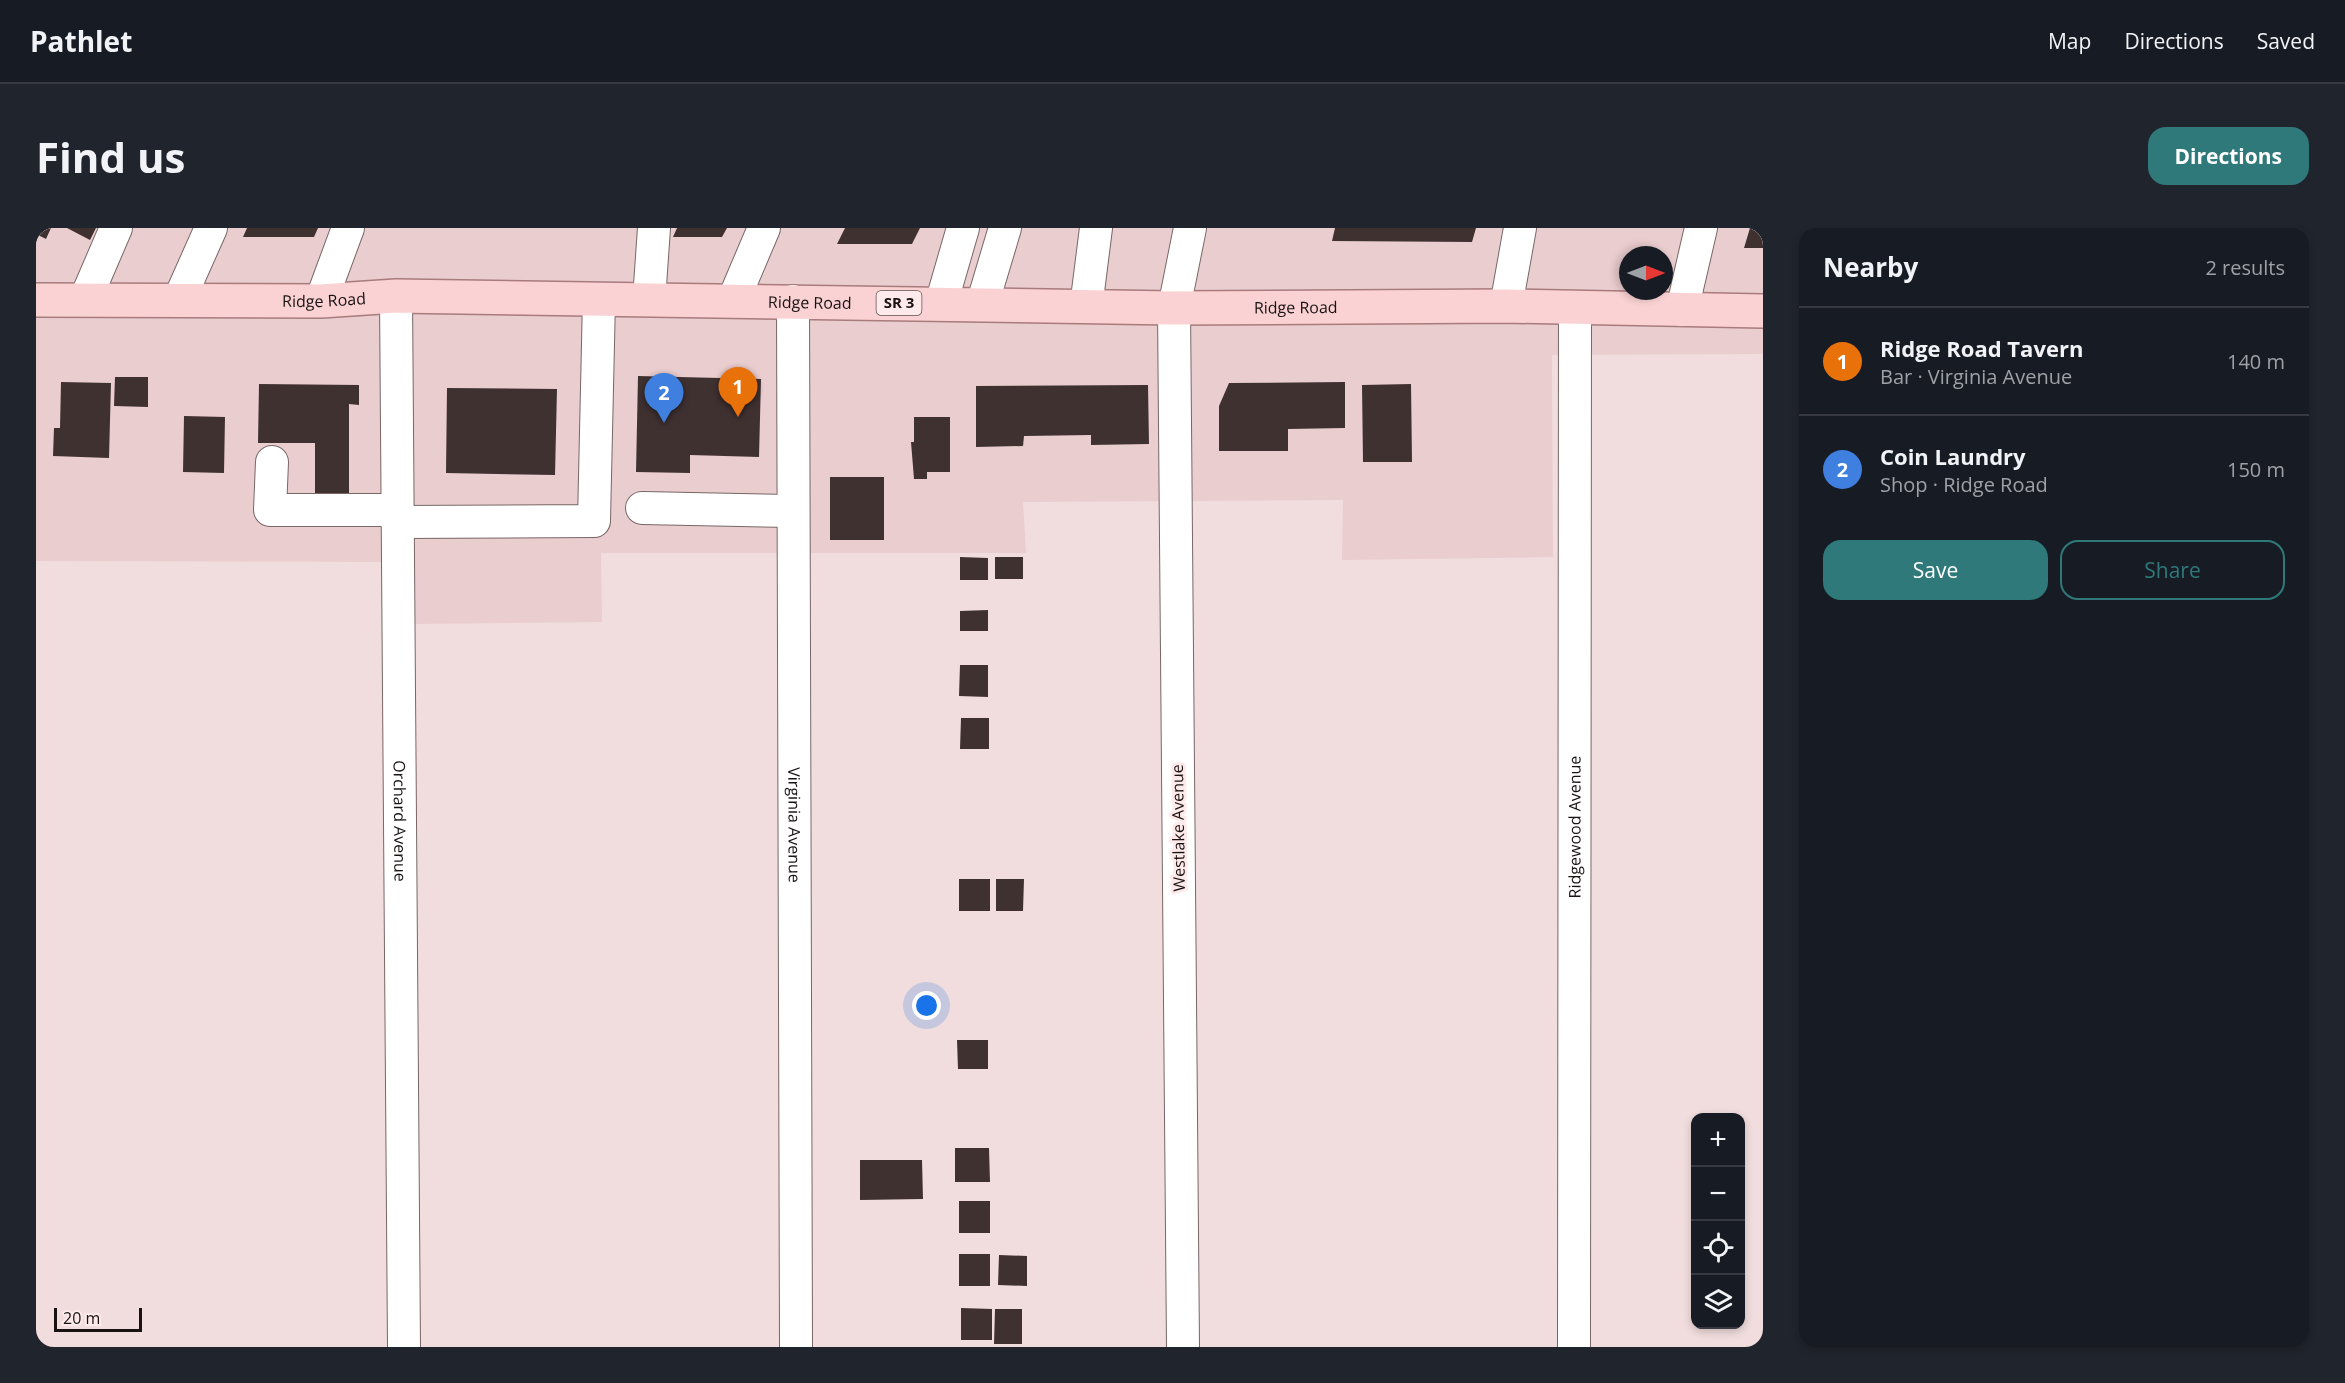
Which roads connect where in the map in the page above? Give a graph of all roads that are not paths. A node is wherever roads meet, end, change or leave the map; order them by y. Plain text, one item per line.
1 (116, 228) edge
2 (211, 228) edge
3 (348, 228) edge
4 (654, 228) edge
5 (764, 228) edge
6 (963, 228) edge
7 (1005, 228) edge
8 (1096, 228) edge
9 (1183, 228) edge
10 (1190, 228) edge
11 (1520, 228) edge
12 (1701, 228) edge
13 (396, 296) junction
14 (599, 299) junction
15 (36, 300) edge
16 (85, 300) junction
17 (179, 300) junction
18 (649, 300) junction
19 (321, 301) junction
20 (733, 301) junction
21 (793, 301) junction
22 (941, 304) junction
23 (982, 305) junction
24 (1506, 306) junction
25 (1086, 307) junction
26 (1575, 307) junction
27 (1174, 308) junction
28 (1682, 310) junction
29 (1763, 311) edge
30 (272, 462) dead end
31 (642, 508) dead end
32 (794, 511) junction
33 (397, 516) junction
34 (404, 1347) edge
35 (796, 1347) edge
36 (1183, 1347) edge
37 (1574, 1347) edge

1 - 16 street
2 - 17 street
3 - 19 street
4 - 18 street
5 - 20 street
6 - 22 street
7 - 23 street
8 - 25 street
9 - 10 street
10 - 27 street, Westlake Avenue
11 - 24 street
12 - 28 street
13 - 14 main road, Ridge Road / SR 3
13 - 19 main road, Ridge Road / SR 3
13 - 33 street, Orchard Avenue
14 - 18 main road, Ridge Road / SR 3
14 - 33 street
15 - 16 main road, Ridge Road / SR 3
16 - 17 main road, Ridge Road / SR 3
17 - 19 main road, Ridge Road / SR 3
18 - 20 main road, Ridge Road / SR 3
20 - 21 main road, Ridge Road / SR 3
21 - 22 main road, Ridge Road / SR 3
21 - 32 street, Virginia Avenue
22 - 23 main road, Ridge Road / SR 3
23 - 25 main road, Ridge Road / SR 3
24 - 26 main road, Ridge Road / SR 3
24 - 27 main road, Ridge Road / SR 3
25 - 27 main road, Ridge Road / SR 3
26 - 28 main road, Ridge Road / SR 3
26 - 37 street, Ridgewood Avenue
27 - 36 street, Westlake Avenue
28 - 29 main road, Ridge Road / SR 3
30 - 33 street
31 - 32 street
32 - 35 street, Virginia Avenue
33 - 34 street, Orchard Avenue

